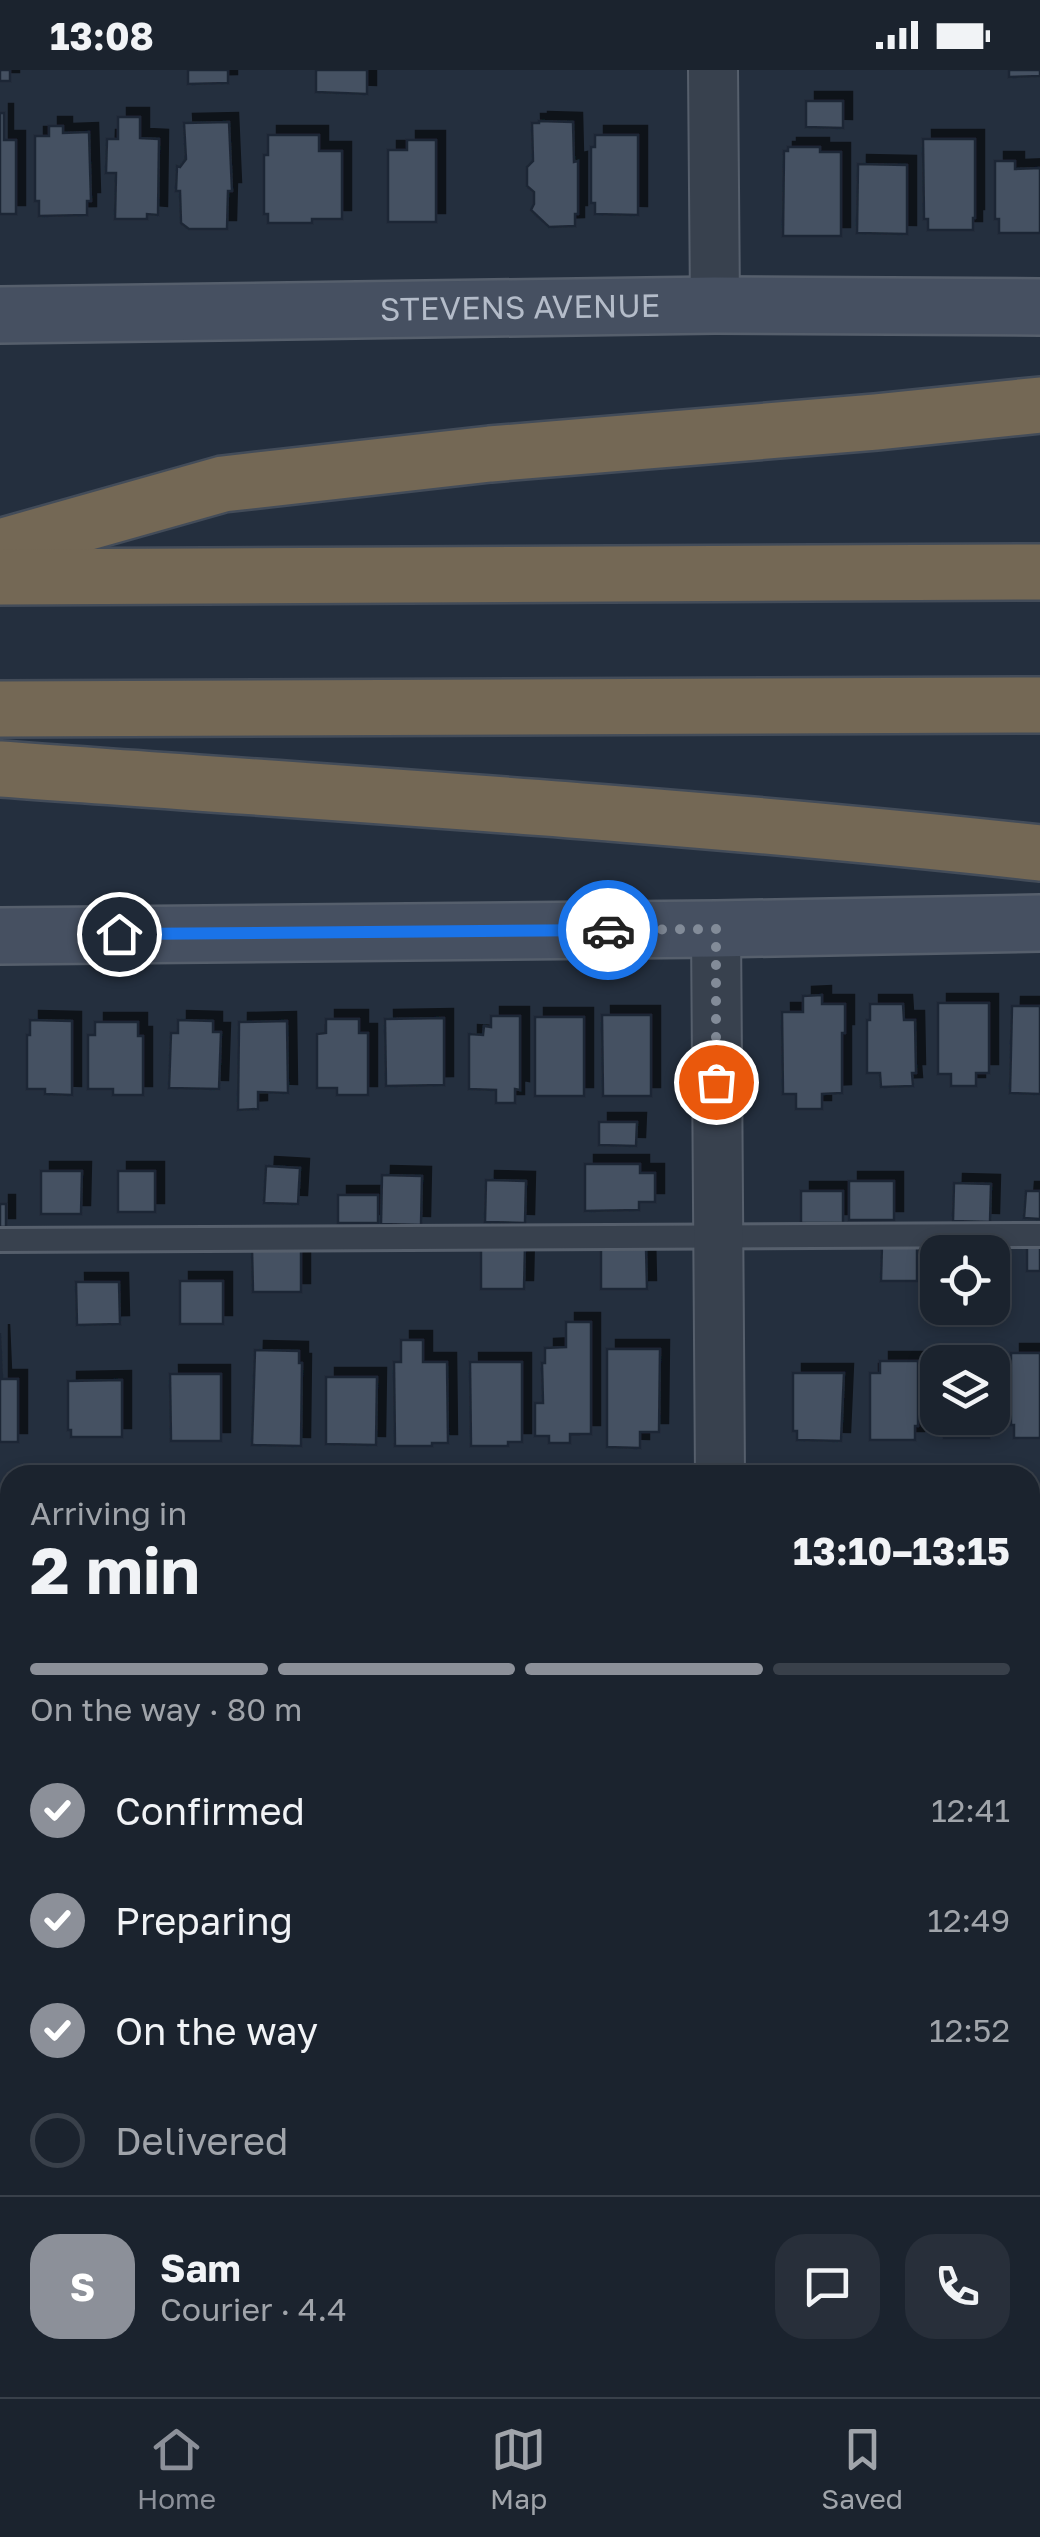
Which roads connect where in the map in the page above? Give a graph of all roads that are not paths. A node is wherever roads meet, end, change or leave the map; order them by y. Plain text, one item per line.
1 (713, 70) edge
2 (714, 305) junction
3 (1040, 307) edge
4 (0, 314) edge
5 (1040, 404) edge
6 (0, 547) edge
7 (1040, 572) edge
8 (0, 577) edge
9 (1040, 705) edge
10 (0, 709) edge
11 (0, 770) edge
12 (1040, 853) edge
13 (1040, 923) edge
14 (716, 929) junction
15 (0, 936) edge
16 (1040, 1235) edge
17 (717, 1238) junction
18 (0, 1240) edge
19 (720, 1465) edge

1 - 2 street
2 - 3 street, STEVENS AVENUE
2 - 4 street, STEVENS AVENUE
5 - 6 highway
7 - 8 highway
9 - 10 highway
11 - 12 highway
13 - 14 street
14 - 15 street
14 - 17 street
16 - 17 lane
17 - 18 lane
17 - 19 street

